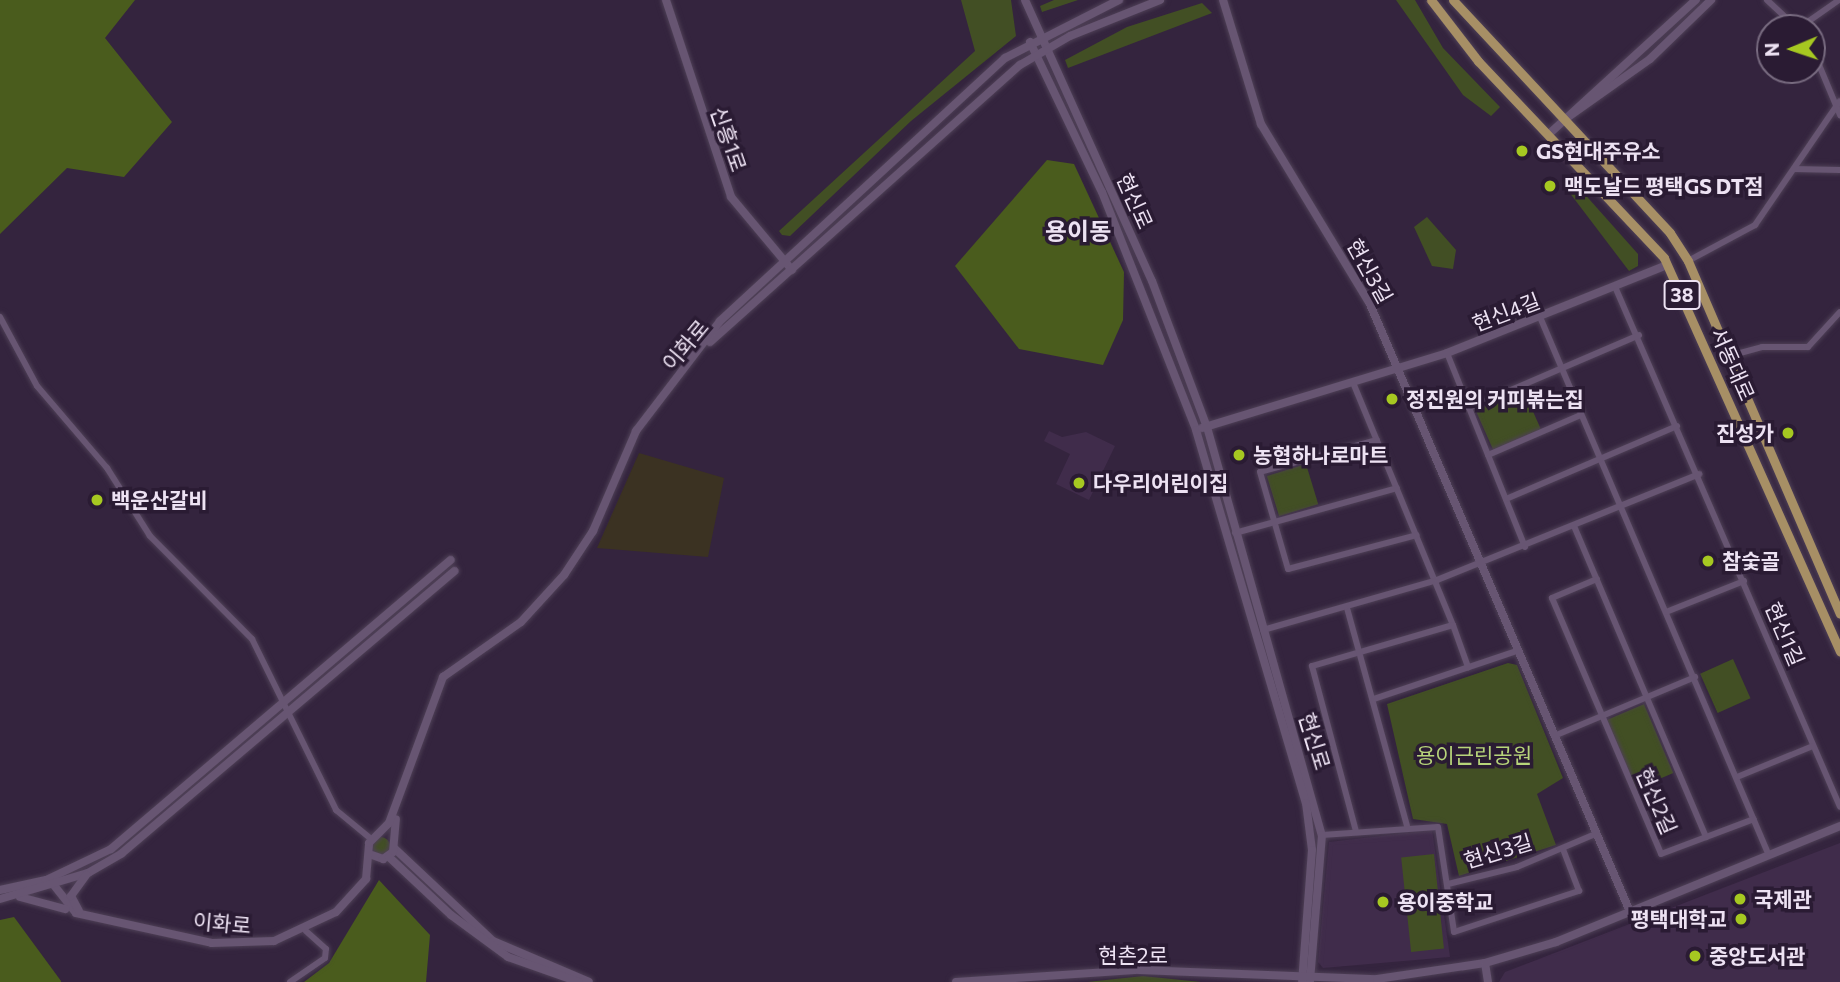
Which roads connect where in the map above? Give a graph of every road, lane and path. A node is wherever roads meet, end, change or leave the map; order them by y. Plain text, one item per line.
1 (666, 0) edge
2 (1025, 0) edge
3 (1119, 0) edge
4 (1160, 0) edge
5 (1223, 0) edge
6 (1431, 0) edge
7 (1453, 0) edge
8 (1696, 0) edge
9 (1711, 0) edge
10 (1767, 0) edge
11 (1839, 0) edge
12 (1782, 14) edge
13 (1818, 14) edge
14 (1041, 36) junction
15 (1030, 43) junction
16 (1047, 50) junction
17 (1037, 56) junction
18 (1826, 79) edge
19 (1839, 108) edge
20 (1562, 121) junction
21 (1549, 134) junction
22 (1794, 169) junction
23 (1840, 170) edge
24 (785, 260) junction
25 (1688, 261) junction
26 (1667, 265) junction
27 (792, 270) junction
28 (1616, 289) junction
29 (1840, 312) edge
30 (0, 317) edge
31 (1540, 317) junction
32 (1639, 335) junction
33 (1447, 353) junction
34 (1729, 356) junction
35 (1562, 369) junction
36 (1398, 370) junction
37 (1354, 385) junction
38 (1469, 408) junction
39 (1581, 415) junction
40 (1677, 426) junction
41 (1207, 427) junction
42 (1196, 430) junction
43 (1377, 440) junction
44 (1488, 455) junction
45 (1599, 457) junction
46 (1699, 474) junction
47 (1396, 488) junction
48 (1506, 499) junction
49 (1621, 507) junction
50 (1275, 523) junction
51 (1574, 526) junction
52 (1235, 533) junction
53 (1416, 535) junction
54 (1525, 547) junction
55 (451, 560) dead end
56 (1481, 564) junction
57 (455, 571) dead end
58 (1597, 579) junction
59 (1437, 580) junction
60 (1744, 581) junction
61 (1347, 608) junction
62 (1667, 611) junction
63 (1840, 614) edge
64 (1826, 620) junction
65 (1452, 625) junction
66 (1263, 630) junction
67 (1517, 651) junction
68 (1840, 651) edge
69 (1359, 652) junction
70 (1468, 667) junction
71 (1695, 677) junction
72 (1648, 697) junction
73 (1374, 699) junction
74 (287, 703) junction
75 (292, 712) junction
76 (1602, 716) junction
77 (1554, 736) junction
78 (1814, 747) junction
79 (1737, 777) junction
80 (1840, 807) edge
81 (1754, 819) junction
82 (1407, 825) junction
83 (1840, 826) edge
84 (1356, 831) junction
85 (380, 834) junction
86 (1595, 834) junction
87 (1322, 835) junction
88 (1706, 837) junction
89 (372, 839) junction
90 (393, 844) junction
91 (1563, 849) junction
92 (1768, 851) junction
93 (372, 855) junction
94 (385, 858) junction
95 (88, 873) junction
96 (49, 883) junction
97 (1448, 884) junction
98 (0, 890) edge
99 (18, 897) junction
100 (0, 900) edge
101 (1628, 907) junction
102 (62, 908) junction
103 (83, 914) junction
104 (307, 932) junction
105 (1485, 963) junction
106 (1048, 978) edge
107 (1306, 981) edge
108 (290, 982) edge
109 (580, 982) edge
110 (589, 982) edge
111 (956, 982) edge
112 (1488, 982) edge

1 - 24 street, 신흥1로
2 - 14 street, 현신로
3 - 14 street
4 - 16 street, 이화로
5 - 36 street, 현신3길
6 - 21 main road, 서동대로 / 38
7 - 20 main road, 서동대로 / 38
8 - 20 street
9 - 20 street
10 - 12 street
11 - 13 street
14 - 15 street, 이화로
14 - 16 street, 현신로
15 - 17 street, 현신로
15 - 24 street, 이화로
16 - 17 street, 이화로
16 - 41 street, 현신로
17 - 27 street, 이화로
17 - 42 street, 현신로
18 - 19 street
19 - 22 street
20 - 21 street
20 - 25 main road, 서동대로 / 38
21 - 26 main road, 서동대로 / 38
22 - 23 street
22 - 25 street
24 - 27 street, 신흥1로
24 - 85 street, 이화로
25 - 34 main road, 서동대로 / 38
26 - 28 street, 현신4길
26 - 64 main road, 서동대로 / 38
27 - 90 street, 이화로
28 - 31 street, 현신4길
28 - 32 street, 현신1길
29 - 34 street, 서동대로
30 - 74 street
31 - 33 street, 현신4길
31 - 35 street
32 - 35 street
32 - 40 street, 현신1길
33 - 36 street, 현신4길
33 - 38 street
34 - 63 main road, 서동대로 / 38
35 - 38 street
35 - 39 street
36 - 37 street, 현신4길
36 - 56 street, 현신3길
37 - 41 street, 현신4길
37 - 43 street
38 - 44 street
39 - 44 street
39 - 45 street
40 - 45 street
40 - 46 street, 현신1길
41 - 42 street, 현신4길
41 - 52 street, 현신로
42 - 107 street, 현신로
43 - 47 street
43 - 50 street
44 - 48 street
45 - 48 street
45 - 49 street
46 - 49 street
46 - 60 street, 현신1길
47 - 50 street
47 - 53 street
48 - 54 street
49 - 51 street
49 - 62 street
50 - 52 street
50 - 53 street
51 - 54 street
51 - 58 street, 현신2길
52 - 66 street, 현신로
53 - 59 street
54 - 56 street
55 - 74 street
56 - 59 street
56 - 67 street, 현신3길
57 - 75 street
58 - 72 street, 현신2길
58 - 76 street, 현신2길
59 - 61 street
59 - 65 street
60 - 62 street
60 - 78 street, 현신1길
61 - 66 street
61 - 69 street
62 - 71 street
63 - 64 street
64 - 68 main road, 서동대로 / 38
65 - 69 street
65 - 70 street
66 - 87 street, 현신로
67 - 70 street
67 - 77 street, 현신3길
69 - 73 street
69 - 84 street
70 - 73 street
71 - 72 street
71 - 79 street
72 - 76 street
72 - 88 street, 현신2길
73 - 82 street
74 - 75 street
74 - 96 street
75 - 89 street
75 - 95 street
76 - 77 street
76 - 88 street, 현신2길
77 - 86 street, 현신3길
78 - 79 street
78 - 80 street, 현신1길
79 - 81 street
81 - 88 street, 현신2길
81 - 92 street
82 - 84 street, 현신3길
82 - 97 street, 현신3길
83 - 92 street
84 - 87 street, 현신3길
85 - 89 street
85 - 90 street
86 - 91 street, 현신3길
86 - 101 street, 현신3길
87 - 107 street, 현신로
89 - 93 street
90 - 94 street, 이화로
90 - 110 street
91 - 97 street, 현신3길
91 - 97 street, 현신3길
92 - 101 street
93 - 94 street
93 - 104 street, 이화로
94 - 104 street, 이화로
94 - 109 street
95 - 96 street
95 - 103 street
96 - 98 street
96 - 99 street
96 - 102 street
96 - 103 street, 이화로
99 - 100 street
99 - 102 street
101 - 105 street
102 - 104 street
103 - 104 street, 이화로
104 - 108 street
105 - 107 street
105 - 112 street
106 - 107 street, 현촌2로
106 - 111 street, 현촌2로

